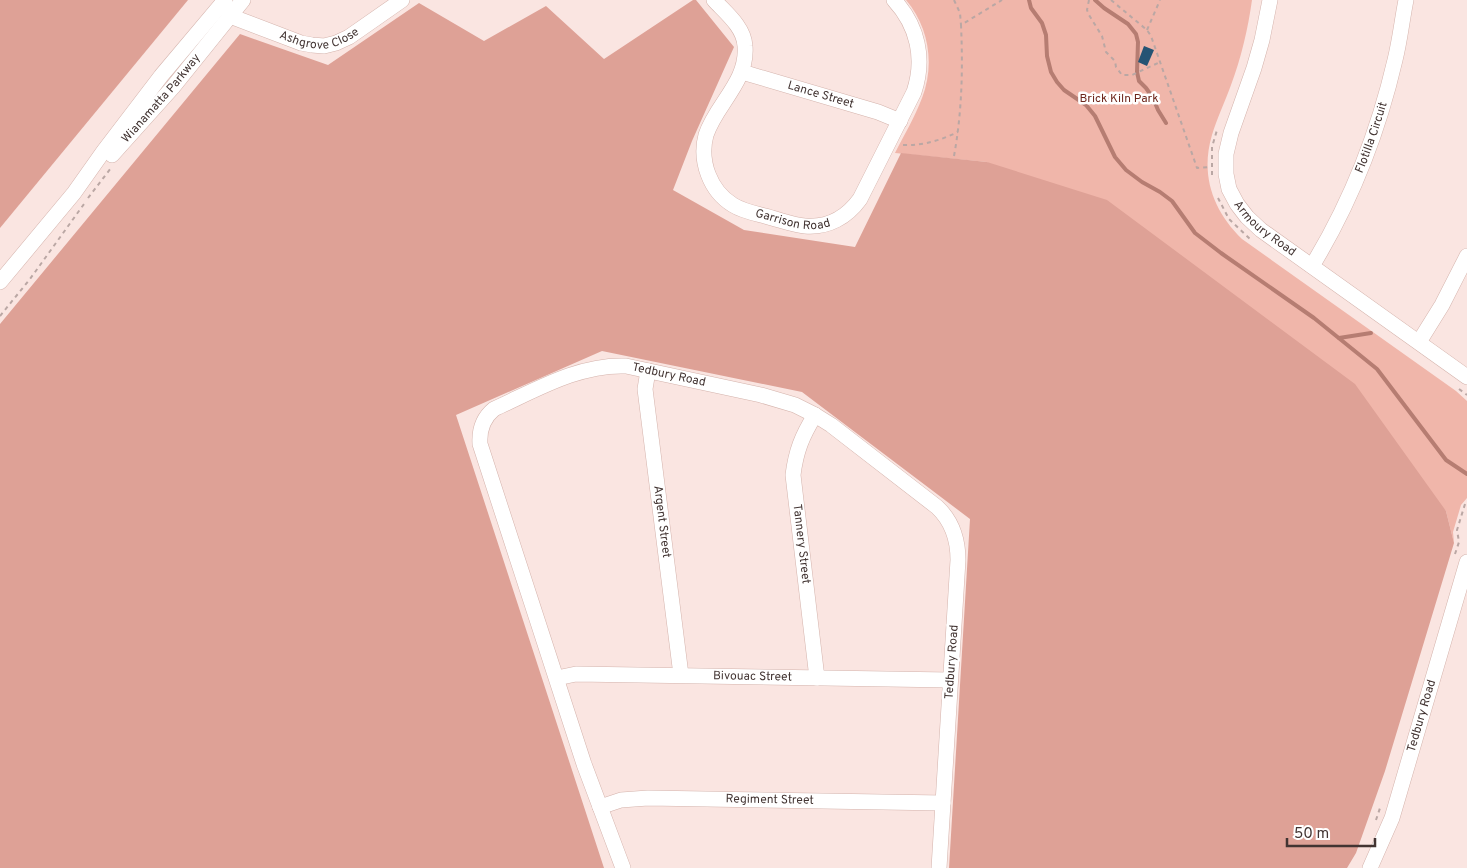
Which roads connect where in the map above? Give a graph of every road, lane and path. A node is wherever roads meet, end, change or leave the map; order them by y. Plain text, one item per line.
1 (224, 0) edge
2 (244, 0) edge
3 (402, 0) edge
4 (714, 0) edge
5 (894, 0) edge
6 (954, 0) edge
7 (1002, 0) edge
8 (1089, 0) edge
9 (1111, 0) edge
10 (1160, 0) edge
11 (1270, 0) edge
12 (1406, 0) edge
13 (230, 16) junction
14 (961, 25) junction
15 (1147, 30) junction
16 (1160, 62) junction
17 (742, 72) junction
18 (900, 122) junction
19 (1217, 130) dead end
20 (958, 132) junction
21 (902, 145) dead end
22 (954, 156) dead end
23 (1211, 167) junction
24 (1213, 182) dead end
25 (74, 193) junction
26 (1216, 194) dead end
27 (1256, 243) dead end
28 (1467, 256) edge
29 (1312, 266) junction
30 (0, 282) edge
31 (1420, 342) junction
32 (648, 371) junction
33 (1462, 382) edge
34 (1467, 395) edge
35 (815, 415) junction
36 (1467, 501) edge
37 (1461, 559) edge
38 (681, 675) junction
39 (557, 678) junction
40 (817, 678) junction
41 (950, 680) junction
42 (1382, 802) dead end
43 (943, 803) junction
44 (600, 807) junction
45 (1376, 819) dead end
46 (623, 868) edge
47 (939, 868) edge
48 (1370, 868) edge

1 - 25 street, Wianamatta Parkway
2 - 13 street, Wianamatta Parkway
3 - 13 street, Ashgrove Close
4 - 17 street, Garrison Road
5 - 18 street, Garrison Road
6 - 14 path
7 - 14 path
8 - 16 path
9 - 15 path
10 - 15 path
11 - 29 street, Armoury Road
12 - 29 street, Flotilla Circuit
13 - 25 street, Wianamatta Parkway
14 - 20 path
15 - 16 path
16 - 23 path
17 - 18 street, Lance Street
17 - 18 street, Garrison Road
19 - 23 path
20 - 21 path
20 - 22 path
23 - 24 path
25 - 30 street, Wianamatta Parkway
26 - 27 path
28 - 31 street
29 - 31 street, Armoury Road
31 - 33 street, Armoury Road
32 - 35 street, Tedbury Road
32 - 38 street, Argent Street
32 - 39 street, Tedbury Road
33 - 34 path
35 - 40 street, Tannery Street
35 - 41 street, Tedbury Road
36 - 37 path
37 - 48 street, Tedbury Road
38 - 39 street, Bivouac Street
38 - 40 street, Bivouac Street
39 - 44 street, Tedbury Road
40 - 41 street, Bivouac Street
41 - 43 street, Tedbury Road
42 - 45 path
43 - 44 street, Regiment Street
43 - 47 street, Tedbury Road
44 - 46 street, Tedbury Road

